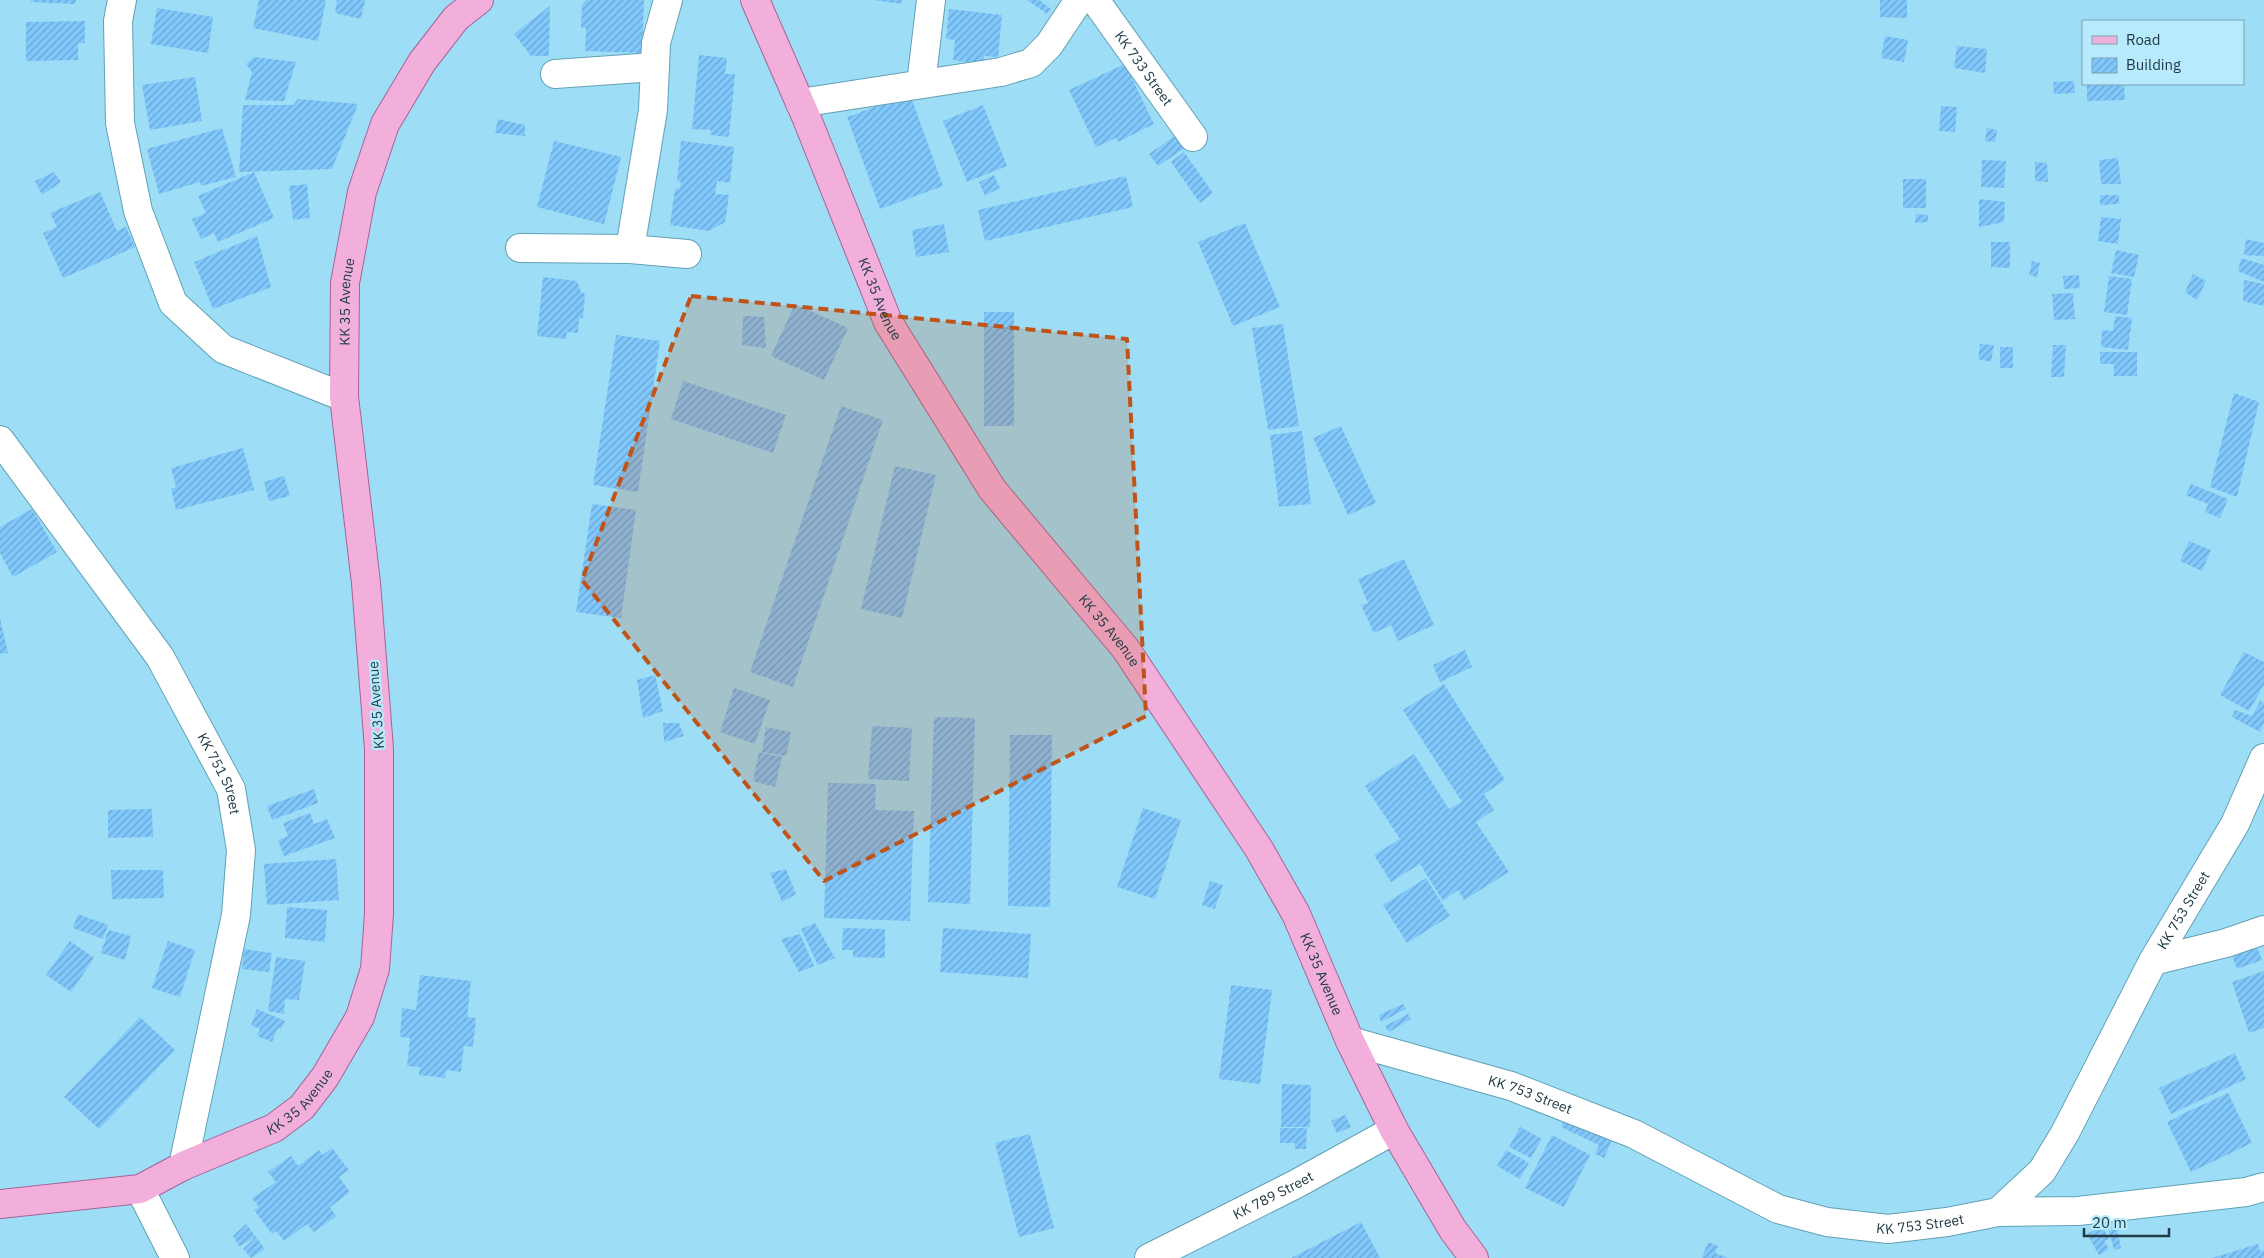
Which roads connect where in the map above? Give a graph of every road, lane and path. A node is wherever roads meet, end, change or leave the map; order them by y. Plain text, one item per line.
1 (122, 0) edge
2 (479, 0) edge
3 (668, 0) edge
4 (755, 0) edge
5 (931, 0) edge
6 (1079, 0) edge
7 (1094, 0) edge
8 (656, 67) junction
9 (555, 74) dead end
10 (921, 84) junction
11 (800, 103) junction
12 (1193, 137) dead end
13 (520, 248) dead end
14 (630, 249) junction
15 (687, 254) dead end
16 (344, 397) junction
17 (0, 440) edge
18 (2264, 758) edge
19 (2264, 930) edge
20 (2153, 961) junction
21 (1350, 1041) junction
22 (1394, 1130) junction
23 (183, 1166) junction
24 (2264, 1187) edge
25 (140, 1189) junction
26 (0, 1204) edge
27 (1998, 1212) junction
28 (175, 1258) edge
29 (1149, 1258) edge
30 (1474, 1258) edge

1 - 16 street
2 - 16 main road, KK 35 Avenue
3 - 8 street
4 - 11 main road, KK 35 Avenue
5 - 10 street
6 - 10 street
7 - 12 street, KK 733 Street
8 - 9 street
8 - 14 street
10 - 11 street
11 - 21 main road, KK 35 Avenue
13 - 14 street
14 - 15 street
16 - 23 main road, KK 35 Avenue
17 - 23 street, KK 751 Street
18 - 20 street, KK 753 Street
19 - 20 street
20 - 27 street, KK 753 Street
21 - 22 main road, KK 35 Avenue
21 - 27 street, KK 753 Street
22 - 29 street, KK 789 Street
22 - 30 main road, KK 35 Avenue
23 - 25 main road, KK 35 Avenue
24 - 27 street
25 - 26 main road, KK 35 Avenue
25 - 28 street

